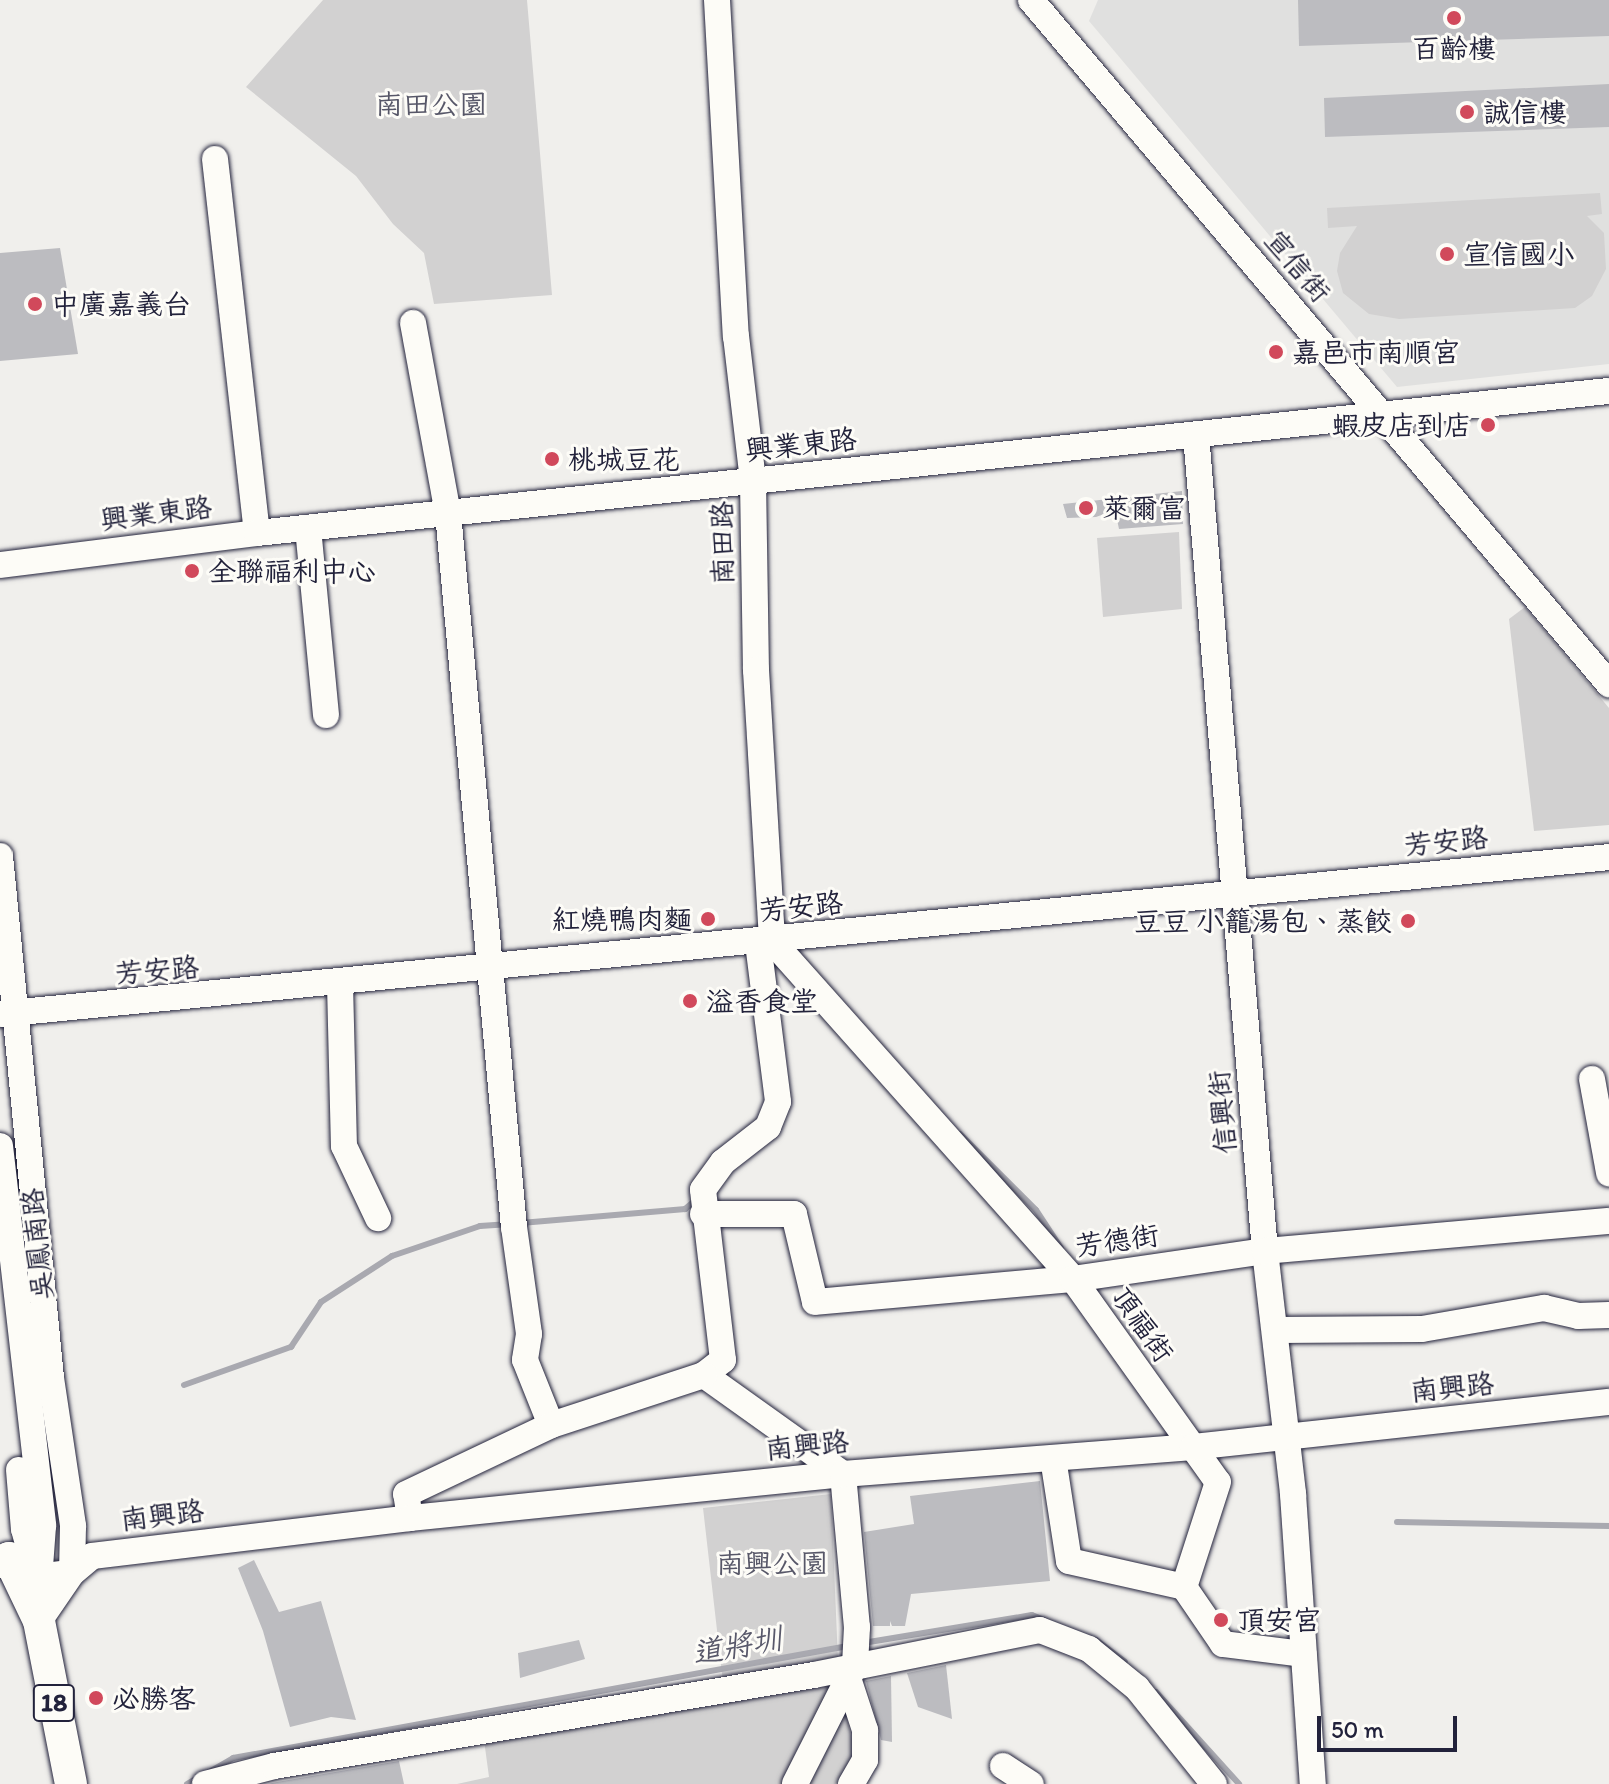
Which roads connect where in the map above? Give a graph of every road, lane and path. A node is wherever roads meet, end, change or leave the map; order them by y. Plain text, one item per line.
1 (717, 0) edge
2 (1031, 0) edge
3 (215, 159) dead end
4 (413, 323) dead end
5 (1609, 391) edge
6 (1383, 415) junction
7 (1196, 435) junction
8 (753, 481) junction
9 (448, 513) junction
10 (308, 528) junction
11 (257, 533) junction
12 (0, 565) edge
13 (1609, 684) edge
14 (326, 715) dead end
15 (0, 856) edge
16 (1609, 857) edge
17 (1237, 895) junction
18 (765, 942) junction
19 (492, 969) junction
20 (340, 984) junction
21 (6, 1014) edge
22 (1592, 1079) dead end
23 (0, 1146) edge
24 (1609, 1173) edge
25 (703, 1214) junction
26 (378, 1218) dead end
27 (1609, 1221) edge
28 (1265, 1251) junction
29 (0, 1252) edge
30 (1073, 1279) junction
31 (1609, 1315) edge
32 (1277, 1330) junction
33 (704, 1375) junction
34 (1609, 1402) edge
35 (551, 1425) junction
36 (1287, 1437) junction
37 (1193, 1447) junction
38 (1053, 1458) junction
39 (843, 1474) junction
40 (410, 1518) junction
41 (79, 1558) junction
42 (17, 1564) edge
43 (1184, 1587) junction
44 (39, 1621) junction
45 (1303, 1654) junction
46 (852, 1673) junction
47 (1003, 1766) dead end
48 (71, 1784) edge
49 (205, 1784) edge
50 (795, 1784) edge
51 (851, 1784) edge
52 (1031, 1784) edge
53 (1214, 1784) edge
54 (1313, 1784) edge

1 - 8 street, 南田路
2 - 6 street, 宣信街
3 - 11 street
4 - 9 street
5 - 6 street, 興業東路
6 - 7 street, 興業東路
6 - 13 street, 宣信街
7 - 8 street, 興業東路
7 - 17 street, 信興街
8 - 9 street, 興業東路
8 - 18 street, 南田路
9 - 10 street, 興業東路
9 - 19 street
10 - 11 street, 興業東路
10 - 14 street
11 - 12 street, 興業東路
15 - 21 street, 吳鳳南路
16 - 17 street, 芳安路
17 - 18 street, 芳安路
17 - 28 street, 信興街
18 - 19 street, 芳安路
18 - 25 street, 南田路
18 - 30 street, 頂福街
19 - 20 street, 芳安路
19 - 35 street
20 - 21 street, 芳安路
20 - 26 street
21 - 41 street, 吳鳳南路
22 - 24 street
23 - 42 street, 吳鳳南路
25 - 30 street, 芳德街
25 - 33 street
27 - 28 street, 芳德街
28 - 30 street, 芳德街
28 - 32 street, 信興街
29 - 42 street, 吳鳳南路
30 - 37 street, 頂福街
31 - 32 street
32 - 36 street, 信興街
33 - 35 street
33 - 39 street
34 - 36 street, 南興路
35 - 40 street
36 - 37 street, 南興路
36 - 45 street, 信興街
37 - 38 street, 南興路
37 - 43 street, 頂福街
38 - 39 street, 南興路
38 - 43 street
39 - 40 street, 南興路
39 - 46 street
40 - 41 street, 南興路
41 - 42 street, 南興路
41 - 44 street
42 - 44 main road, 吳鳳南路 / 18
43 - 45 street
44 - 48 main road, 吳鳳南路 / 18
45 - 54 street, 信興街
46 - 49 street
46 - 50 street
46 - 51 street
46 - 53 street
47 - 52 street

